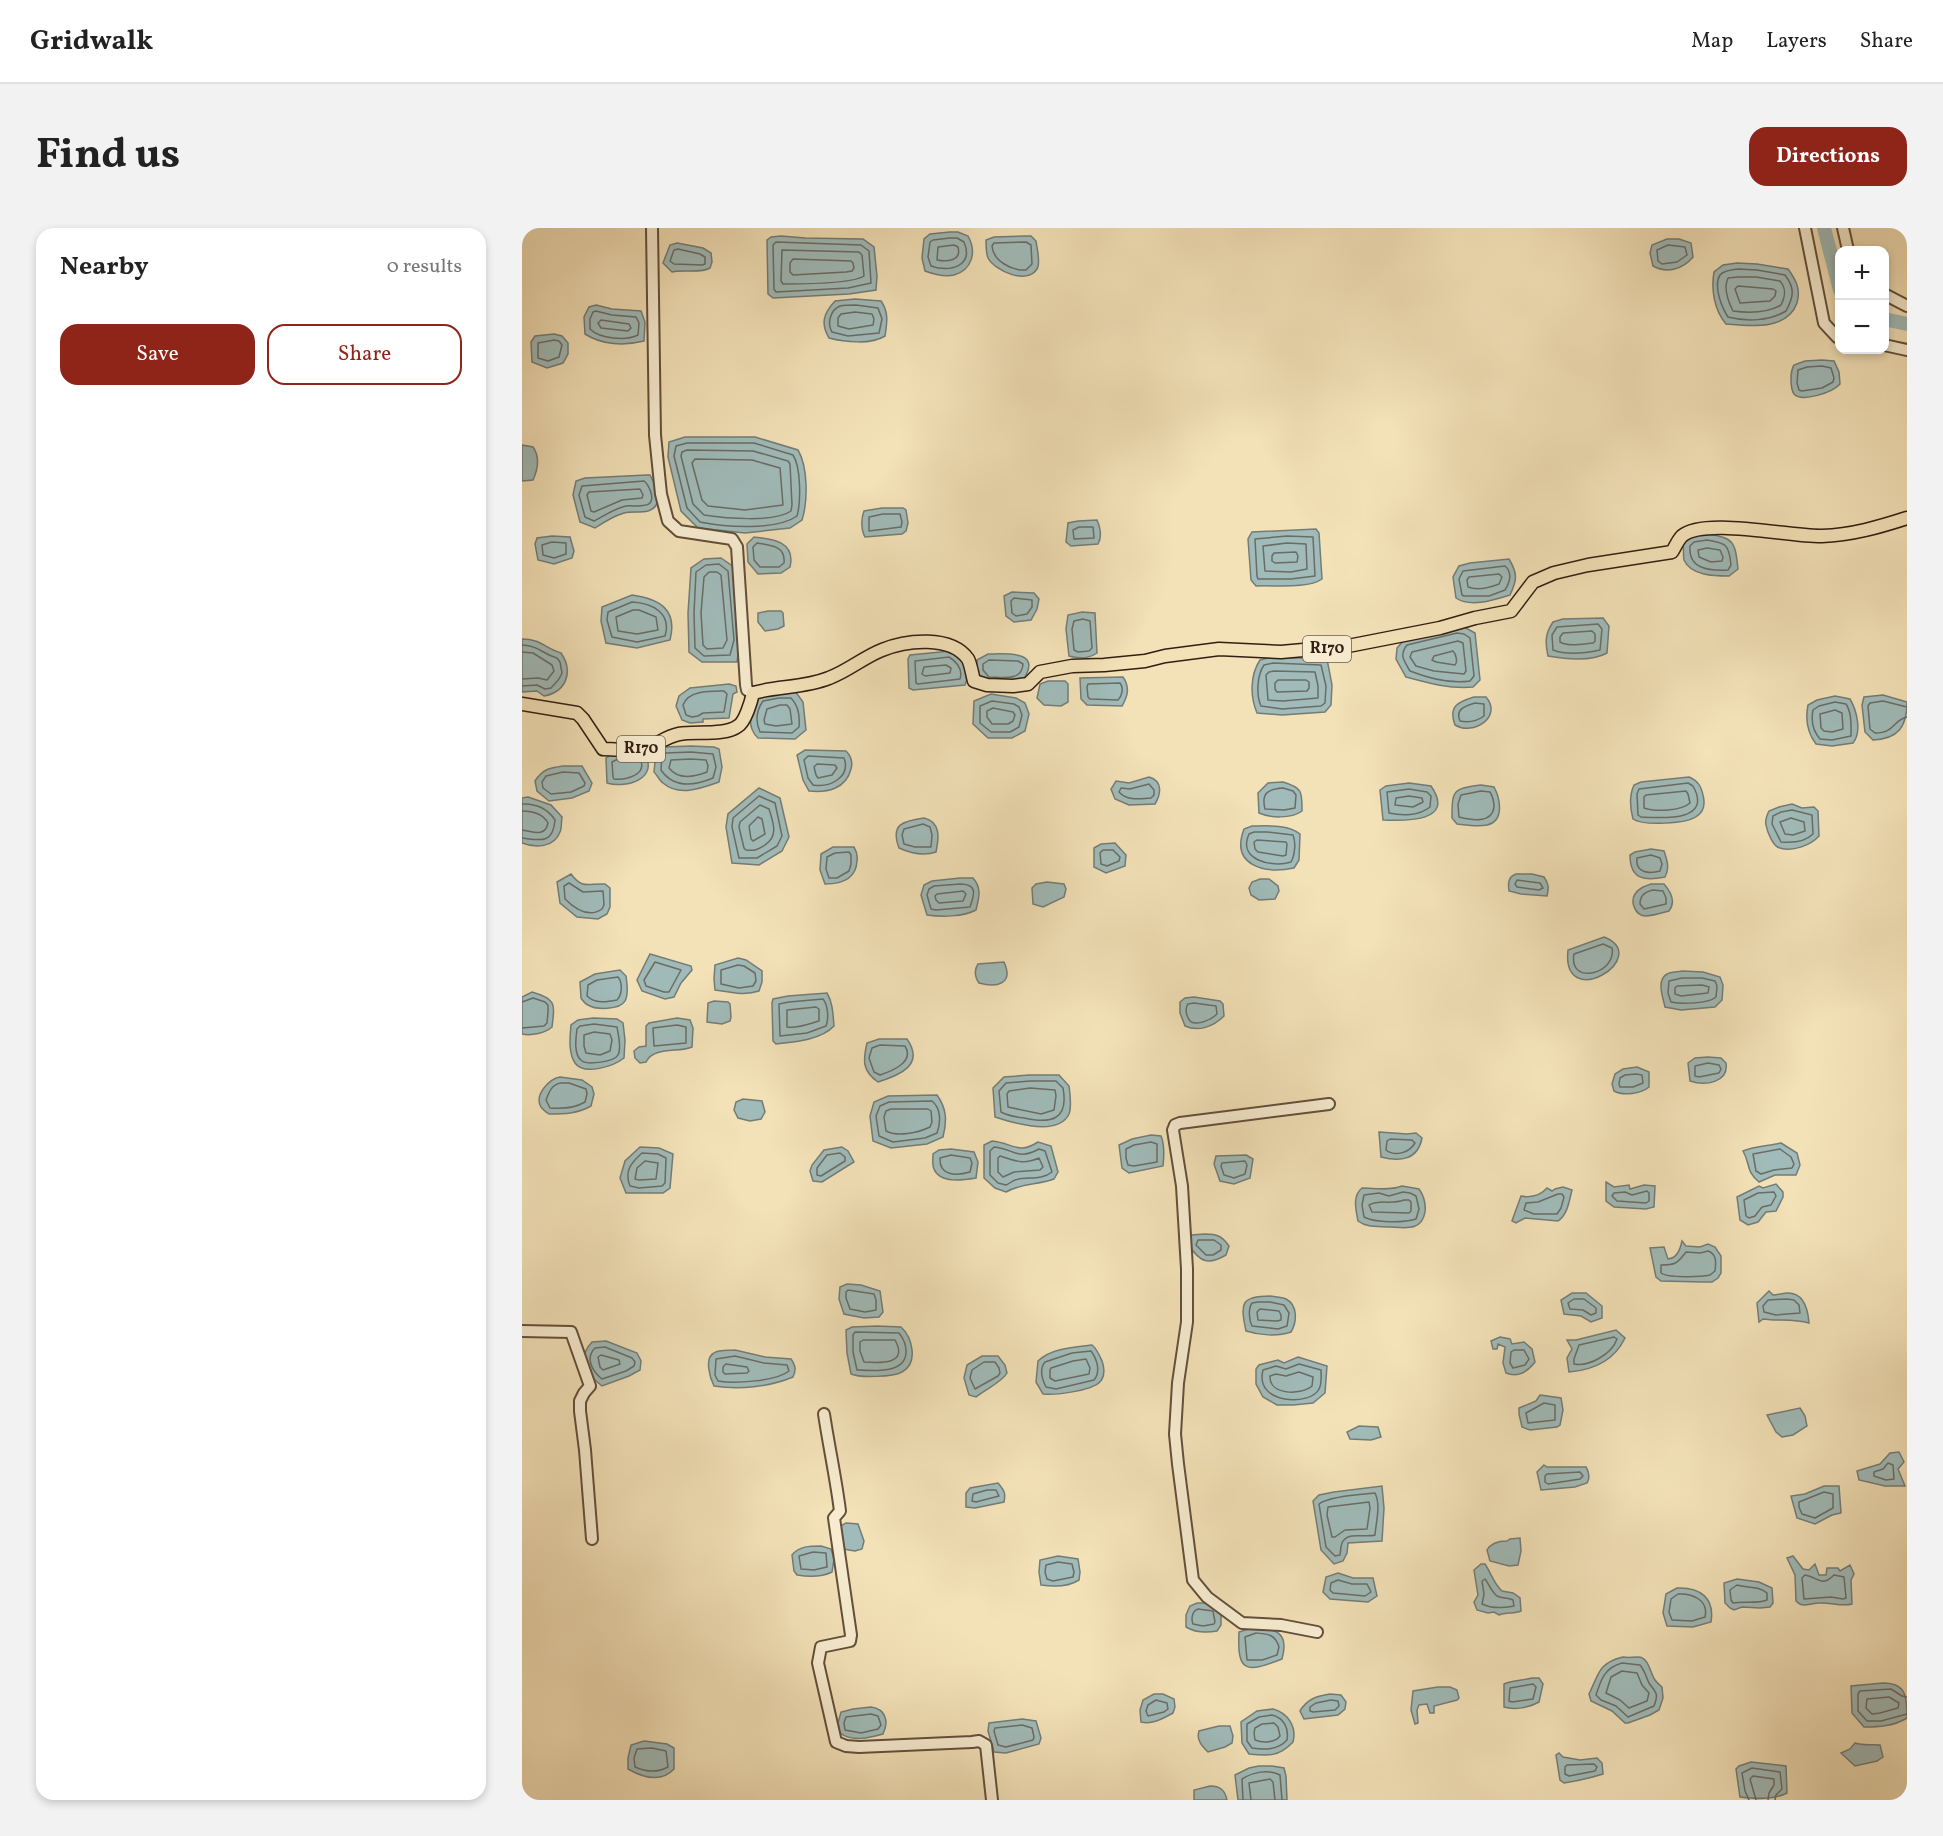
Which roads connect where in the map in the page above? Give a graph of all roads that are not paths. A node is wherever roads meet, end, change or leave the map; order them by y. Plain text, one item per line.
1 (652, 228) edge
2 (1805, 228) edge
3 (1843, 228) edge
4 (1847, 246) edge
5 (1889, 297) edge
6 (1907, 306) edge
7 (1835, 335) edge
8 (1889, 346) edge
9 (1907, 350) edge
10 (1907, 518) edge
11 (753, 693) junction
12 (522, 704) edge
13 (1329, 1104) dead end
14 (522, 1331) edge
15 (824, 1414) dead end
16 (591, 1539) dead end
17 (1317, 1632) dead end
18 (992, 1800) edge

1 - 11 street
2 - 7 street
3 - 4 street
5 - 6 street
8 - 9 street
10 - 11 main road, R170
11 - 12 main road, R170
13 - 17 street
14 - 16 street
15 - 18 street

